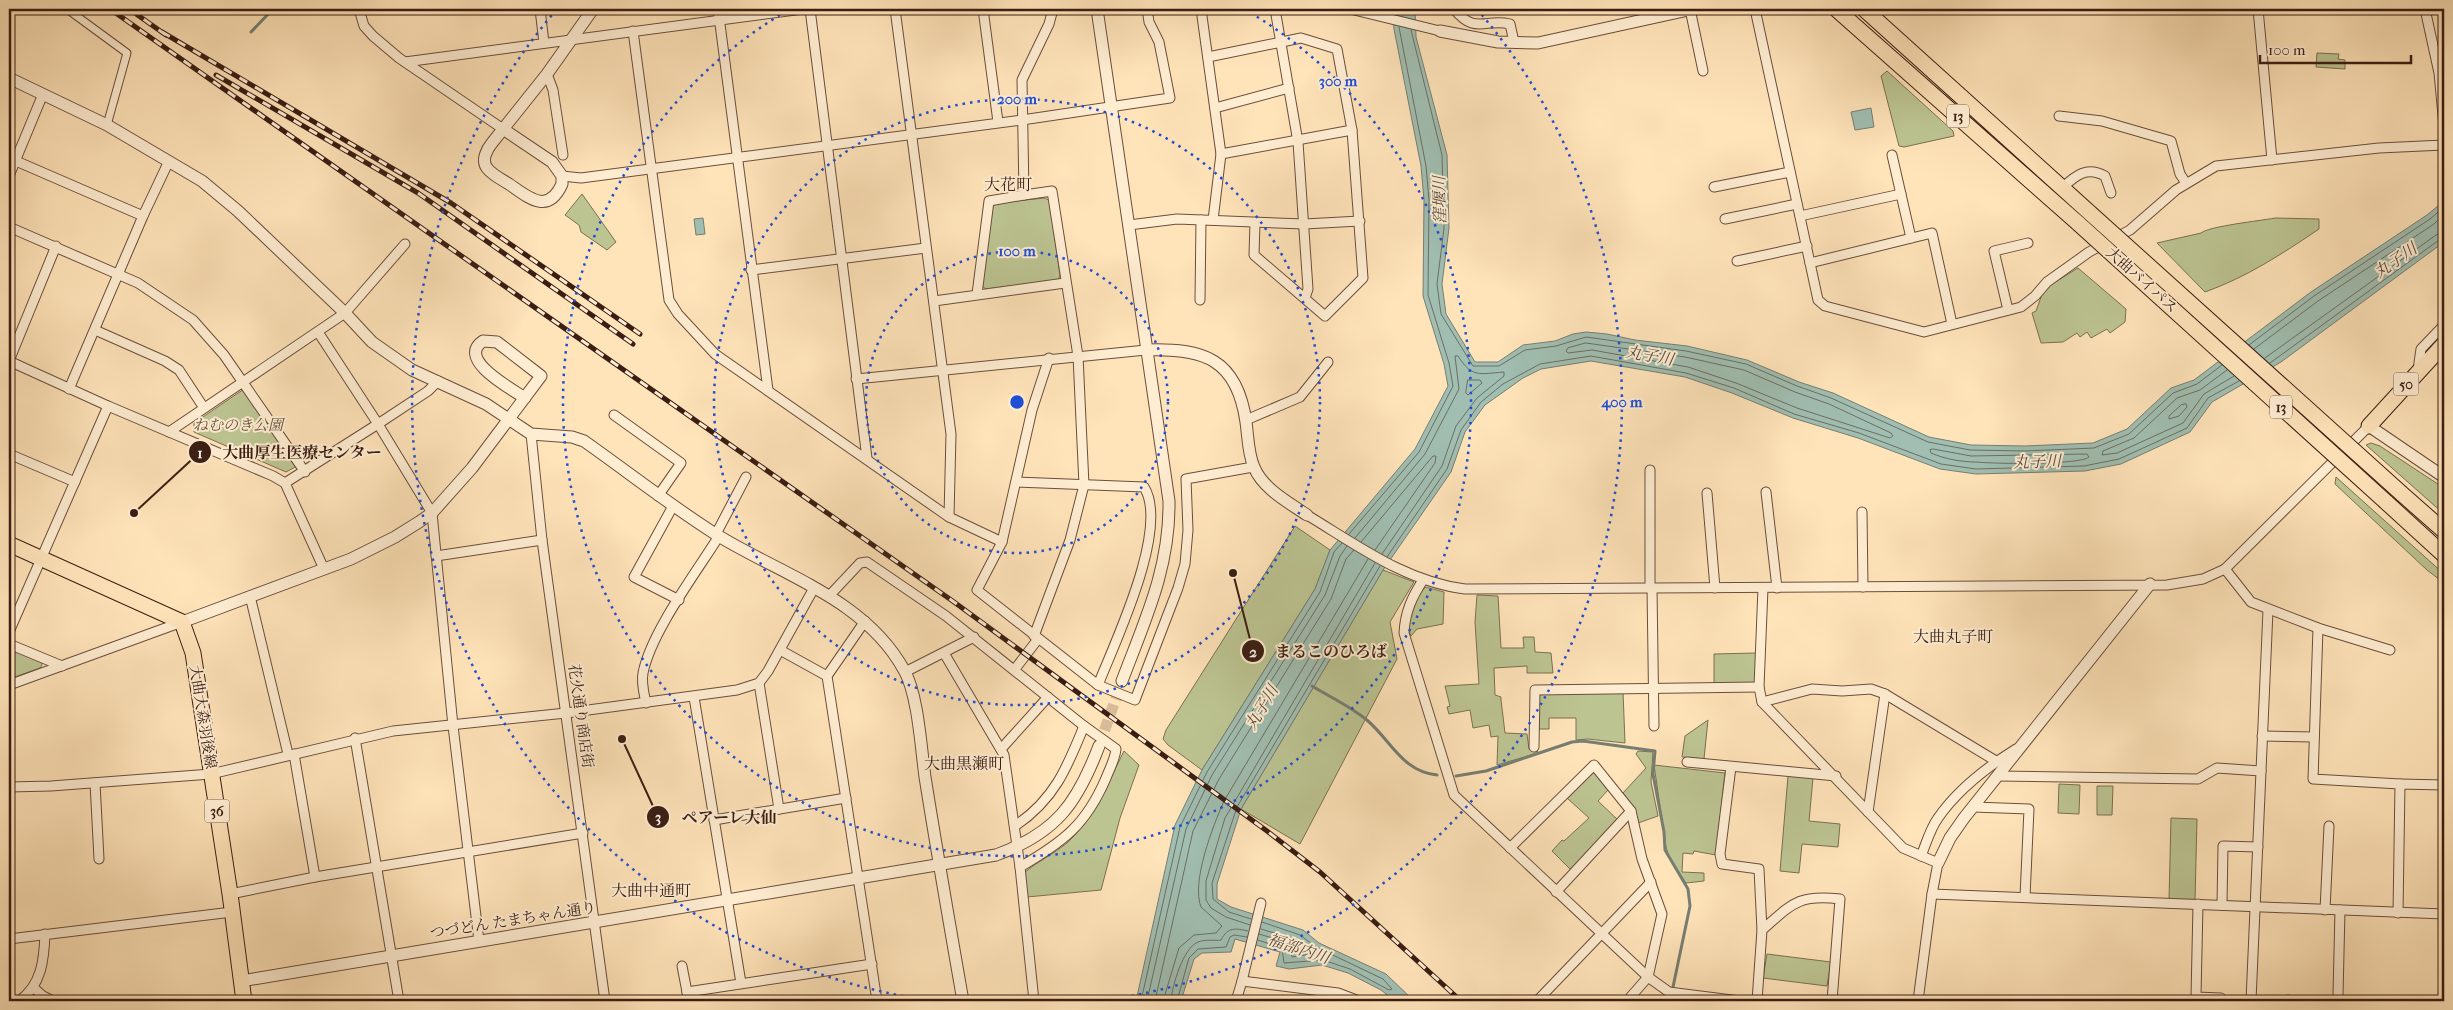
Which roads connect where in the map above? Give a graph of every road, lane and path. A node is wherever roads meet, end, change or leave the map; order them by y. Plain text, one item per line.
1 (67, 9) edge
2 (359, 9) edge
3 (540, 9) edge
4 (594, 9) edge
5 (718, 9) edge
6 (804, 9) edge
7 (810, 9) edge
8 (895, 9) edge
9 (983, 9) edge
10 (1053, 9) edge
11 (1097, 9) edge
12 (1147, 9) edge
13 (1201, 9) edge
14 (1275, 9) edge
15 (1350, 9) edge
16 (1454, 9) edge
17 (1692, 9) edge
18 (1756, 9) edge
19 (1836, 9) edge
20 (1864, 9) edge
21 (2258, 9) edge
22 (2425, 9) edge
23 (720, 20) junction
24 (633, 31) junction
25 (1440, 31) joint
26 (572, 39) junction
27 (1281, 42) junction
28 (1514, 42) junction
29 (544, 43) junction
30 (1208, 57) junction
31 (405, 62) junction
32 (1703, 71) dead end
33 (547, 74) junction
34 (9, 78) edge
35 (1289, 88) junction
36 (43, 94) junction
37 (1112, 107) junction
38 (1215, 108) junction
39 (2059, 116) dead end
40 (1022, 120) junction
41 (998, 122) junction
42 (107, 125) junction
43 (2444, 126) edge
44 (503, 128) junction
45 (1352, 130) junction
46 (912, 133) junction
47 (1298, 142) junction
48 (828, 145) junction
49 (2444, 145) edge
50 (1221, 154) junction
51 (563, 155) dead end
52 (1892, 155) dead end
53 (736, 157) junction
54 (12, 159) edge
55 (2272, 160) junction
56 (168, 163) junction
57 (652, 169) junction
58 (1790, 172) junction
59 (9, 176) edge
60 (562, 176) junction
61 (2186, 183) junction
62 (1714, 187) dead end
63 (2062, 188) junction
64 (2111, 193) dead end
65 (1900, 194) junction
66 (1024, 195) junction
67 (1797, 204) junction
68 (143, 216) junction
69 (1800, 216) junction
70 (1725, 219) dead end
71 (1202, 220) junction
72 (1213, 220) junction
73 (1360, 221) junction
74 (1255, 223) junction
75 (1304, 224) junction
76 (1129, 225) junction
77 (9, 227) edge
78 (1911, 238) junction
79 (2028, 243) dead end
80 (405, 244) dead end
81 (56, 246) junction
82 (1806, 246) junction
83 (926, 248) junction
84 (842, 260) junction
85 (1737, 261) dead end
86 (1810, 263) junction
87 (752, 270) junction
88 (120, 273) junction
89 (1065, 283) junction
90 (977, 294) junction
91 (1305, 298) junction
92 (1200, 300) dead end
93 (934, 301) junction
94 (2008, 310) junction
95 (345, 313) junction
96 (1952, 324) junction
97 (2444, 325) edge
98 (95, 330) junction
99 (318, 332) junction
100 (2444, 344) edge
101 (1146, 350) junction
102 (1078, 356) junction
103 (1050, 358) junction
104 (9, 361) edge
105 (1328, 362) dead end
106 (942, 369) junction
107 (2418, 371) junction
108 (856, 379) junction
109 (438, 381) junction
110 (242, 382) junction
111 (69, 389) junction
112 (768, 390) junction
113 (525, 398) junction
114 (108, 406) junction
115 (204, 408) junction
116 (614, 415) dead end
117 (509, 418) junction
118 (1246, 420) junction
119 (378, 424) junction
120 (2369, 426) junction
121 (169, 432) junction
122 (531, 434) junction
123 (9, 454) edge
124 (867, 458) junction
125 (1254, 466) junction
126 (1650, 470) dead end
127 (305, 472) junction
128 (746, 477) dead end
129 (2444, 477) edge
130 (75, 482) junction
131 (1016, 482) junction
132 (285, 483) junction
133 (1084, 485) junction
134 (1766, 492) dead end
135 (1707, 493) dead end
136 (658, 496) junction
137 (673, 506) junction
138 (1862, 512) dead end
139 (432, 513) junction
140 (1307, 515) joint
141 (949, 518) junction
142 (2444, 531) edge
143 (718, 535) junction
144 (542, 540) junction
145 (1002, 542) junction
146 (9, 544) edge
147 (2444, 555) edge
148 (436, 556) junction
149 (42, 559) junction
150 (324, 568) junction
151 (2225, 569) junction
152 (1423, 580) junction
153 (2150, 584) junction
154 (1863, 587) junction
155 (814, 588) junction
156 (1651, 588) junction
157 (1715, 588) junction
158 (1762, 588) junction
159 (1777, 588) junction
160 (250, 596) junction
161 (829, 596) junction
162 (680, 600) junction
163 (2268, 610) junction
164 (866, 621) junction
165 (182, 622) junction
166 (2318, 628) junction
167 (9, 632) edge
168 (974, 637) junction
169 (1036, 637) junction
170 (9, 644) edge
171 (780, 650) junction
172 (2390, 650) dead end
173 (944, 652) junction
174 (62, 666) junction
175 (1015, 668) junction
176 (905, 672) junction
177 (827, 676) junction
178 (1122, 681) tunnel mouth
179 (759, 683) junction
180 (9, 685) edge
181 (1098, 685) junction
182 (1759, 687) junction
183 (1654, 688) junction
184 (1885, 694) junction
185 (1048, 696) junction
186 (694, 697) junction
187 (1762, 702) junction
188 (646, 703) junction
189 (566, 714) junction
190 (453, 726) junction
191 (1084, 726) junction
192 (1654, 726) dead end
193 (2262, 736) junction
194 (2314, 737) junction
195 (355, 738) junction
196 (2024, 745) junction
197 (1099, 746) tunnel mouth
198 (1534, 747) dead end
199 (1001, 749) junction
200 (291, 754) junction
201 (1996, 761) junction
202 (1687, 762) dead end
203 (1731, 767) junction
204 (2261, 771) junction
205 (211, 774) junction
206 (1836, 776) junction
207 (1998, 776) junction
208 (95, 783) junction
209 (2400, 784) junction
210 (2444, 785) edge
211 (9, 787) edge
212 (846, 798) junction
213 (1973, 807) junction
214 (778, 809) junction
215 (1631, 811) junction
216 (1868, 812) junction
217 (714, 820) junction
218 (1015, 826) junction
219 (2329, 826) dead end
220 (583, 833) junction
221 (1018, 847) junction
222 (2258, 847) junction
223 (1510, 848) junction
224 (468, 853) junction
225 (1920, 856) junction
226 (99, 859) dead end
227 (1938, 863) junction
228 (939, 866) junction
229 (377, 867) junction
230 (1020, 867) junction
231 (315, 877) junction
232 (860, 879) junction
233 (1651, 882) junction
234 (1556, 892) junction
235 (230, 894) junction
236 (1932, 894) junction
237 (2025, 897) junction
238 (729, 900) junction
239 (1261, 903) dead end
240 (2198, 904) junction
241 (2222, 905) junction
242 (2255, 907) junction
243 (2325, 910) junction
244 (2340, 910) junction
245 (232, 912) junction
246 (2398, 913) junction
247 (2444, 914) edge
248 (594, 922) junction
249 (1762, 930) junction
250 (1601, 932) junction
251 (45, 934) junction
252 (9, 939) edge
253 (479, 941) junction
254 (393, 955) junction
255 (872, 964) junction
256 (682, 966) dead end
257 (1648, 977) junction
258 (1242, 980) junction
259 (241, 981) junction
260 (741, 983) junction
261 (34, 988) junction
262 (2338, 995) dead end
263 (687, 997) edge
264 (19, 1001) edge
265 (53, 1001) edge
266 (244, 1001) edge
267 (399, 1001) edge
268 (605, 1001) edge
269 (877, 1001) edge
270 (963, 1001) edge
271 (1034, 1001) edge
272 (1236, 1001) edge
273 (1359, 1001) edge
274 (1538, 1001) edge
275 (1627, 1001) edge
276 (1740, 1001) edge
277 (1757, 1001) edge
278 (1832, 1001) edge
279 (1918, 1001) edge
280 (2221, 1001) edge
281 (2251, 1001) edge

1 - 42 street
2 - 31 street
3 - 29 street
4 - 26 street
5 - 23 street
6 - 23 street
7 - 48 street
8 - 46 street
9 - 41 street
10 - 40 street
11 - 37 street
12 - 37 street
13 - 30 street
14 - 27 street
15 - 25 street
16 - 28 street
17 - 28 street
17 - 32 street
18 - 58 street
19 - 147 main road, 大曲バイパス / 13, bridge
20 - 63 main road, 大曲バイパス / 13
21 - 55 street
22 - 43 street
23 - 24 street
23 - 53 street
24 - 26 street
24 - 57 street
25 - 28 street
26 - 29 street
26 - 33 street
27 - 30 street
27 - 35 street
27 - 45 street
29 - 31 street
30 - 38 street
31 - 44 street
33 - 44 street
33 - 51 street
34 - 36 street
35 - 38 street
35 - 47 street
36 - 42 street
36 - 54 street
37 - 40 street
37 - 76 street
38 - 50 street
39 - 61 street
40 - 41 street
40 - 66 street
41 - 46 street
42 - 56 street
44 - 60 street
44 - 60 street
45 - 47 street
45 - 73 street
46 - 48 street
46 - 83 street
47 - 50 street
47 - 75 street
48 - 53 street
48 - 84 street
49 - 55 street
50 - 72 street
52 - 65 street
53 - 57 street
53 - 87 street
54 - 59 street
54 - 68 street
55 - 61 street
56 - 68 street
56 - 95 street
57 - 60 street
57 - 112 street
58 - 62 street
58 - 67 street
61 - 94 street
63 - 64 street
63 - 142 main road, 大曲バイパス / 13, bridge
65 - 69 street
65 - 78 street
66 - 89 street
66 - 90 street
67 - 69 street
67 - 70 street
68 - 88 street
69 - 82 street
71 - 72 street
71 - 76 street
71 - 92 street
72 - 74 street
73 - 75 street
73 - 91 street
74 - 75 street
74 - 91 street
75 - 91 street
76 - 101 street
77 - 81 street
78 - 86 street
78 - 96 street
79 - 94 street
80 - 95 street
81 - 88 street
81 - 104 street
82 - 85 street
82 - 86 street
83 - 84 street
83 - 93 street
84 - 87 street
84 - 108 street
86 - 96 street
87 - 112 street
88 - 98 street
88 - 110 street
89 - 90 street
89 - 102 street
90 - 93 street
93 - 106 street
94 - 96 street
95 - 99 street
95 - 109 street
97 - 107 street
98 - 111 street
98 - 115 street
99 - 110 street
99 - 119 street
100 - 107 main road, 50
101 - 102 street
101 - 118 street
101 - 178 street
102 - 103 street
102 - 133 street
103 - 106 street
103 - 131 street
104 - 111 street
105 - 118 street
106 - 108 street
106 - 141 street
107 - 120 main road, 50
108 - 124 street
109 - 117 street
109 - 119 street
110 - 115 street
110 - 127 street
111 - 114 street
112 - 124 street
113 - 113 street
113 - 117 street
114 - 121 street
114 - 130 street
115 - 121 street
116 - 136 street
117 - 122 street
117 - 139 street
118 - 125 street
119 - 127 street
119 - 139 street
120 - 129 street
120 - 151 street
121 - 132 street
122 - 136 street
122 - 144 street, 花火通り商店街
123 - 130 street
124 - 141 street
125 - 140 street
125 - 181 street
126 - 156 street
127 - 132 street
128 - 143 street
130 - 149 street
131 - 133 street
131 - 145 street
132 - 150 street
133 - 169 street
133 - 181 street
134 - 159 street
135 - 157 street
136 - 137 street
137 - 143 street
137 - 162 street
138 - 154 street
139 - 148 street
139 - 150 street
140 - 152 street
141 - 145 street
143 - 155 street
143 - 162 street
144 - 148 street
144 - 189 street, 花火通り商店街
145 - 169 street
146 - 149 main road
148 - 190 street
149 - 165 main road
149 - 167 street
150 - 160 street
151 - 153 street
151 - 163 street
152 - 156 street
152 - 223 street
153 - 154 street
153 - 196 street
154 - 159 street
155 - 161 street
155 - 171 street
156 - 157 street
156 - 183 street
157 - 158 street
158 - 159 street
158 - 182 street
160 - 165 street
160 - 200 street
161 - 164 street
161 - 168 street
162 - 188 street
163 - 166 street
163 - 193 street
164 - 176 street
164 - 177 street
165 - 174 street
165 - 205 main road, 大曲大森羽後線 / 36
166 - 172 street
166 - 194 street
168 - 173 street
168 - 175 street
169 - 175 street
169 - 181 street
170 - 174 street
171 - 177 street
171 - 179 street
173 - 176 street
173 - 199 street
174 - 180 street
175 - 185 street
176 - 228 street
177 - 212 street
179 - 186 street
179 - 214 street
182 - 183 street
182 - 187 street
183 - 192 street
183 - 198 street
184 - 187 street
184 - 201 street
184 - 216 street
185 - 191 street
185 - 199 street
186 - 188 street
186 - 217 street
187 - 206 street
188 - 189 street
189 - 190 street
189 - 220 street, 花火通り商店街
190 - 195 street
190 - 224 street
191 - 218 street
191 - 230 street
193 - 194 street
193 - 204 street
194 - 209 street
195 - 200 street
195 - 229 street
196 - 201 street
196 - 207 street
197 - 221 street, つづどん たまちゃん通り
199 - 218 street
200 - 205 street
200 - 231 street
201 - 225 street
202 - 203 street
203 - 206 street
203 - 249 street
204 - 207 street
204 - 222 street
205 - 208 street
205 - 235 main road, 大曲大森羽後線 / 36
206 - 216 street
207 - 213 street
208 - 211 street
208 - 226 street
209 - 210 street
209 - 246 street
212 - 214 street
212 - 232 street
213 - 227 street
213 - 237 street
214 - 217 street
215 - 223 street
215 - 233 street
215 - 234 street
216 - 225 street
217 - 238 street
218 - 221 street
219 - 243 street
220 - 224 street
220 - 248 street, 花火通り商店街
221 - 228 street, つづどん たまちゃん通り
221 - 230 street
222 - 241 street
222 - 242 street
223 - 234 street
224 - 229 street
224 - 253 street
225 - 227 street
227 - 236 street
228 - 232 street, つづどん たまちゃん通り
228 - 270 street
229 - 231 street
229 - 254 street
230 - 271 street
231 - 235 street
232 - 238 street, つづどん たまちゃん通り
232 - 255 street
233 - 250 street
233 - 257 street
234 - 250 street
235 - 245 main road, 大曲大森羽後線 / 36
236 - 237 street
236 - 279 street
237 - 240 street
238 - 248 street, つづどん たまちゃん通り
238 - 260 street
239 - 258 street
240 - 241 street
240 - 280 street
241 - 242 street
242 - 243 street
242 - 281 street
243 - 244 street
244 - 246 street
244 - 262 street
245 - 251 street
245 - 259 main road, 大曲大森羽後線 / 36
246 - 247 street
248 - 253 street, つづどん たまちゃん通り
248 - 268 street, 花火通り商店街
249 - 277 street
249 - 278 street
250 - 257 street
250 - 274 street
251 - 252 street
251 - 261 street
253 - 254 street, つづどん たまちゃん通り
254 - 259 street, つづどん たまちゃん通り
254 - 267 street
255 - 260 street
255 - 269 street
256 - 263 street
257 - 275 street
257 - 276 street
258 - 272 street
258 - 273 street
259 - 266 main road, 大曲大森羽後線 / 36
260 - 263 street
261 - 264 street
261 - 265 street

